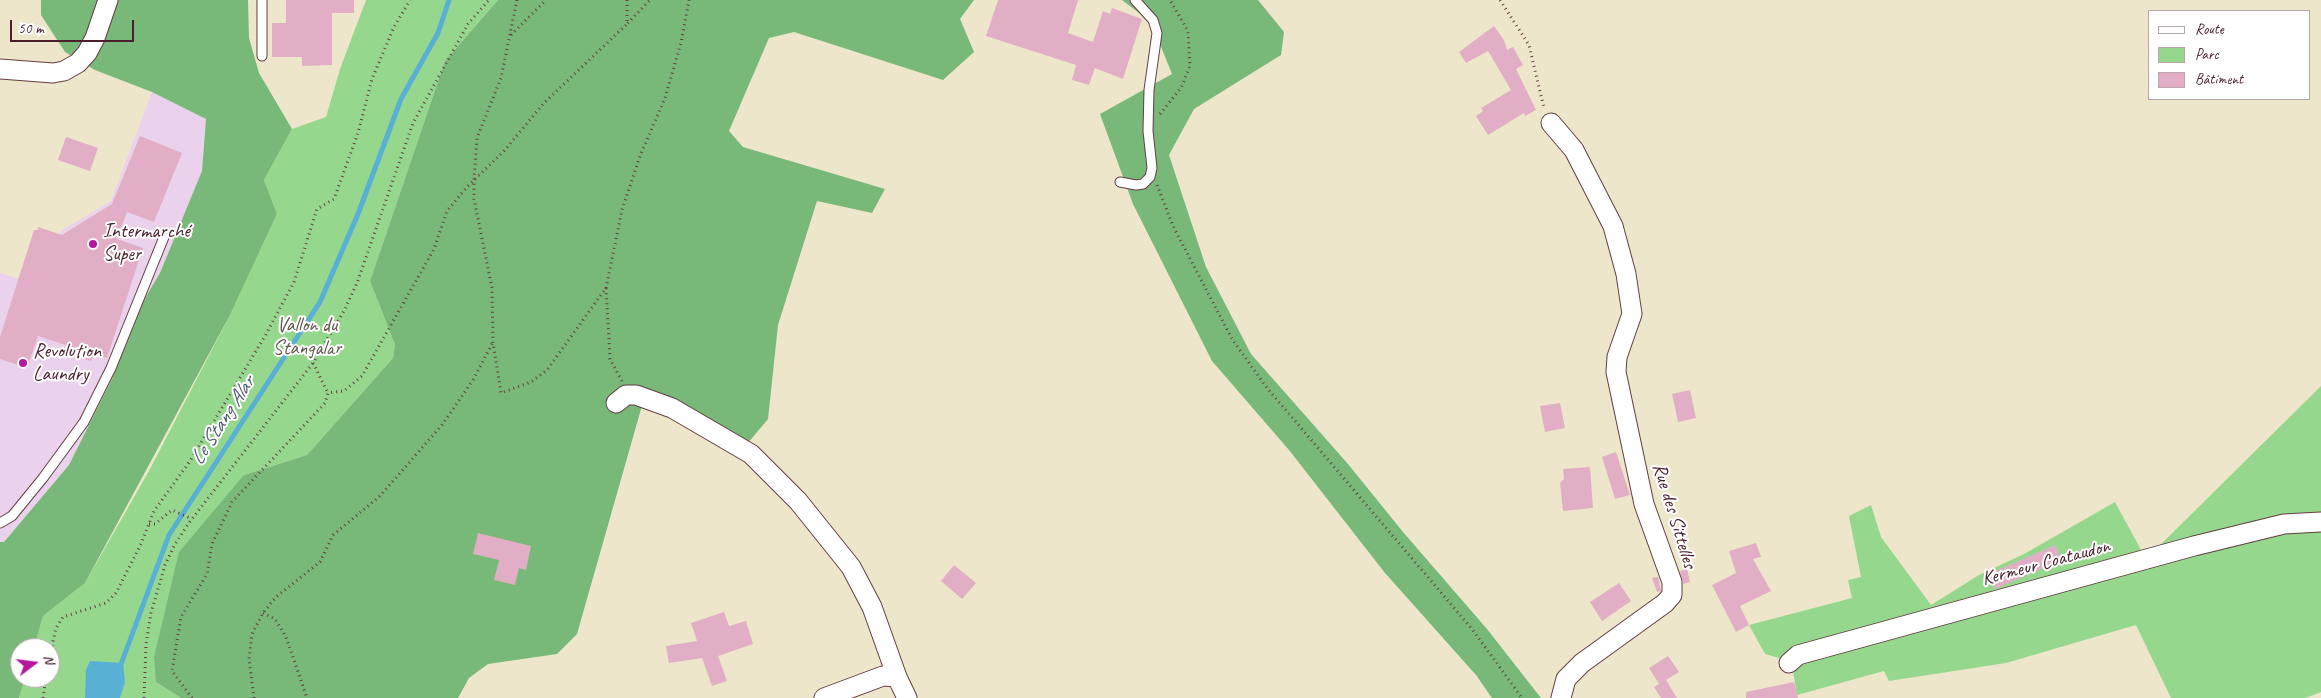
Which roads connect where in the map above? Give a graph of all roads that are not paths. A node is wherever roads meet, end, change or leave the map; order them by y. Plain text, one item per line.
1 (108, 0) edge
2 (262, 0) edge
3 (1135, 0) edge
4 (262, 56) dead end
5 (0, 68) edge
6 (1551, 123) road end
7 (1120, 182) dead end
8 (164, 237) dead end
9 (616, 404) dead end
10 (2321, 522) edge
11 (0, 523) edge
12 (1789, 663) dead end
13 (897, 677) junction
14 (824, 698) edge
15 (907, 698) edge
16 (1561, 698) edge

1 - 5 street
2 - 4 lane
3 - 7 lane
6 - 16 street, Rue des Sittelles
8 - 11 lane
9 - 13 street
10 - 12 street, Kermeur Coataudon
13 - 14 street
13 - 15 street

